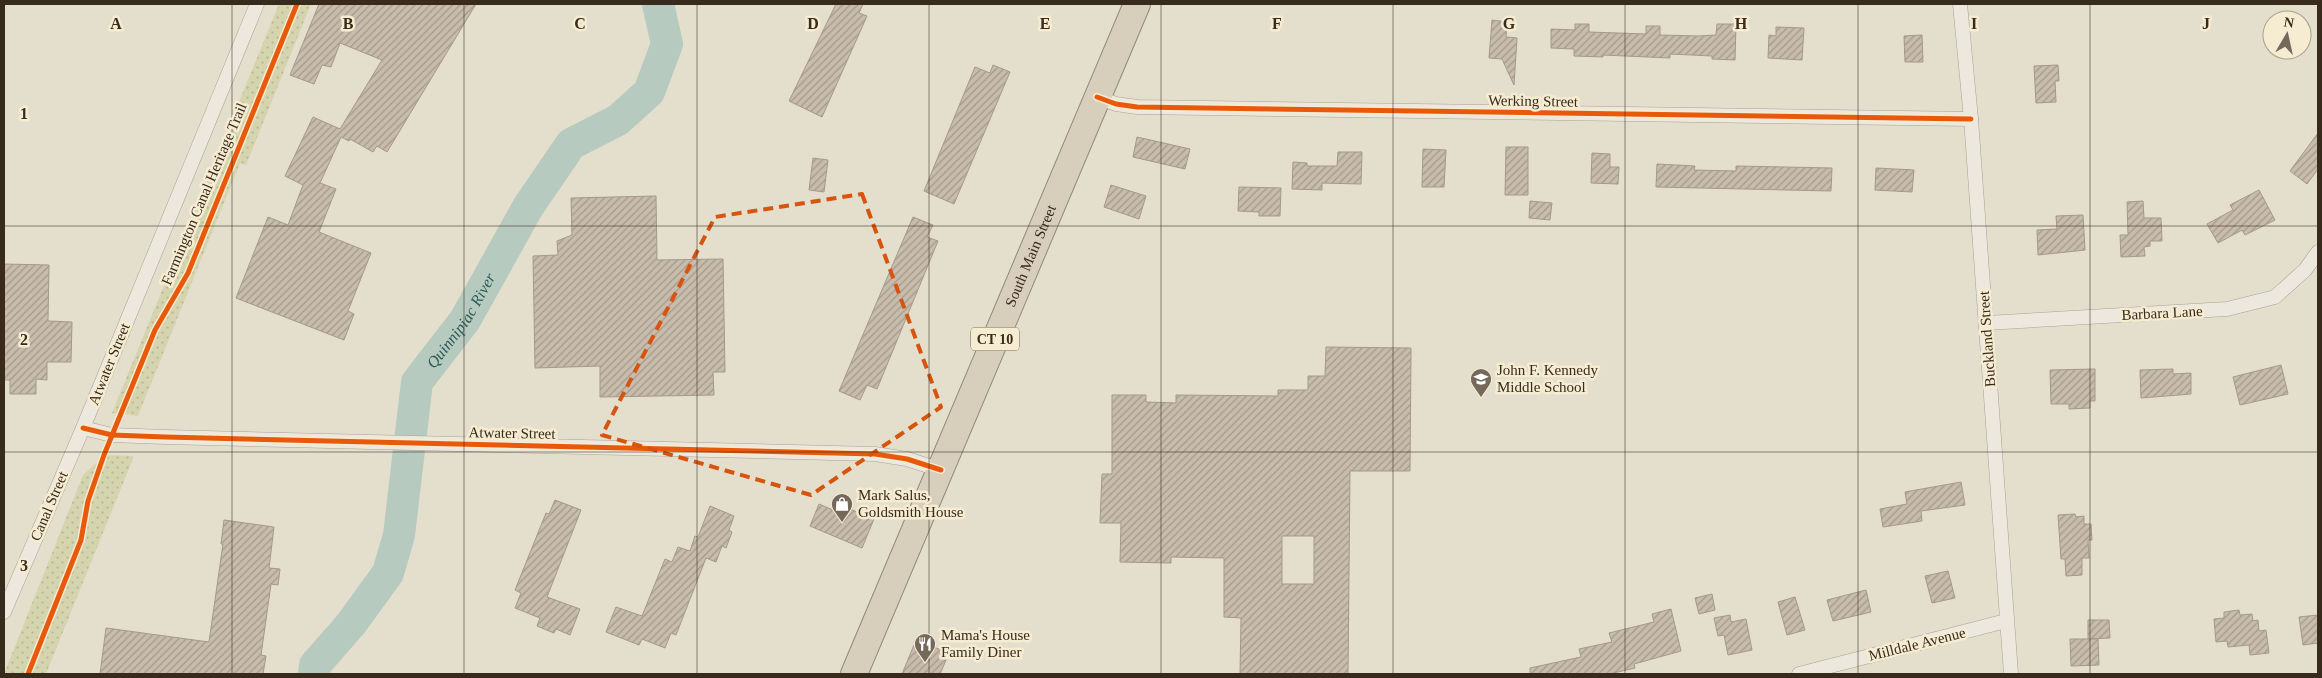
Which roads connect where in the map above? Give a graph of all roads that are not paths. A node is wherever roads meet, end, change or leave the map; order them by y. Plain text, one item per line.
1 (257, 4) edge
2 (1138, 4) edge
3 (1960, 4) edge
4 (1097, 97) junction
5 (1971, 119) junction
6 (2318, 252) edge
7 (1986, 323) junction
8 (83, 428) junction
9 (941, 470) junction
10 (4, 612) edge
11 (2006, 622) junction
12 (854, 674) edge
13 (1799, 674) edge
14 (2010, 674) edge

1 - 8 street, Atwater Street
2 - 4 highway, South Main Street / CT 10
3 - 5 street, Buckland Street
4 - 5 street, Werking Street
4 - 9 highway, South Main Street / CT 10
5 - 7 street, Buckland Street
6 - 7 street, Barbara Lane
7 - 11 street, Buckland Street
8 - 9 street, Atwater Street
8 - 10 street, Canal Street
9 - 12 highway, South Main Street / CT 10
11 - 13 street, Milldale Avenue
11 - 14 street, Buckland Street

